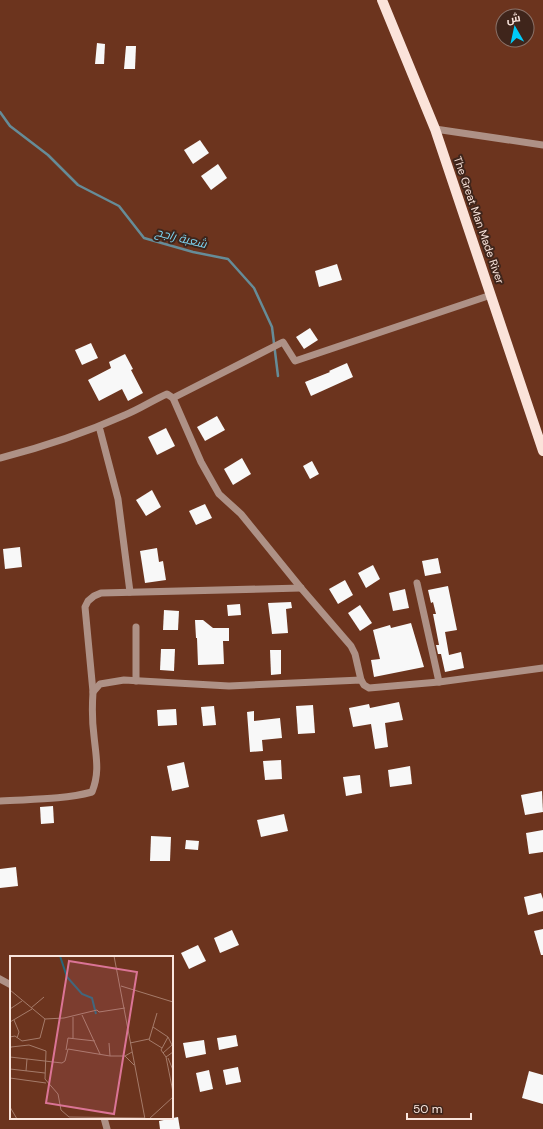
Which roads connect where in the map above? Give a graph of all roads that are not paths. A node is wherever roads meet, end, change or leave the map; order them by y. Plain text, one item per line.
1 (382, 0) edge
2 (435, 128) junction
3 (543, 145) edge
4 (491, 295) junction
5 (173, 398) junction
6 (100, 430) dead end
7 (543, 451) edge
8 (0, 458) edge
9 (417, 583) dead end
10 (301, 588) junction
11 (130, 592) junction
12 (136, 627) dead end
13 (543, 668) edge
14 (361, 680) junction
15 (136, 681) junction
16 (439, 682) junction
17 (92, 692) junction
18 (0, 801) edge
19 (0, 979) edge
20 (10, 984) edge
21 (104, 1119) edge
22 (107, 1129) edge

1 - 2 main road, The Great Man Made River
2 - 3 street
2 - 4 main road, The Great Man Made River
4 - 5 street
4 - 7 main road, The Great Man Made River
5 - 8 street
5 - 10 street
6 - 11 street
9 - 16 street
10 - 11 street
10 - 14 street
11 - 17 street
12 - 15 street
13 - 16 street
14 - 15 street
14 - 16 street
15 - 17 street
17 - 18 street
19 - 20 street
21 - 22 street

